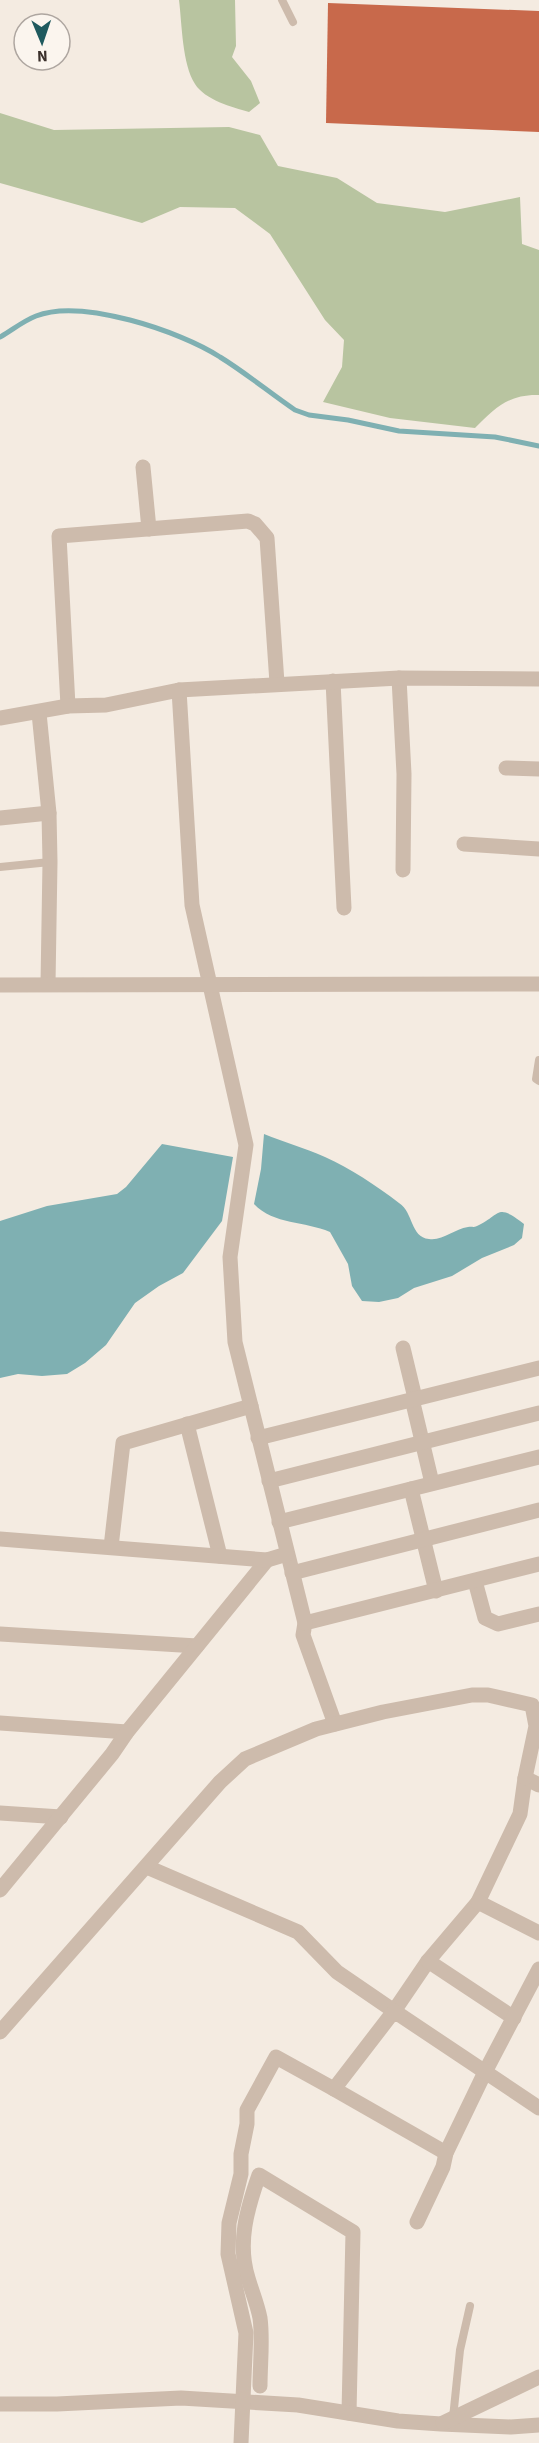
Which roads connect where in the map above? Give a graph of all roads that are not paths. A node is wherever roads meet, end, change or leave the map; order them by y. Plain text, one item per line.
1 (282, 0) edge
2 (293, 22) dead end
3 (143, 467) dead end
4 (149, 529) junction
5 (399, 678) junction
6 (539, 679) edge
7 (333, 681) junction
8 (277, 683) junction
9 (179, 690) junction
10 (68, 706) junction
11 (39, 712) junction
12 (0, 718) edge
13 (506, 768) dead end
14 (539, 769) edge
15 (48, 813) junction
16 (0, 818) edge
17 (464, 844) dead end
18 (539, 849) edge
19 (50, 862) junction
20 (0, 867) edge
21 (403, 870) dead end
22 (344, 908) dead end
23 (48, 984) junction
24 (210, 984) junction
25 (539, 984) edge
26 (0, 985) edge
27 (539, 1060) edge
28 (539, 1081) edge
29 (403, 1348) dead end
30 (539, 1368) edge
31 (414, 1398) junction
32 (251, 1406) junction
33 (539, 1413) edge
34 (187, 1424) junction
35 (258, 1438) junction
36 (422, 1442) junction
37 (539, 1457) edge
38 (269, 1481) junction
39 (432, 1483) junction
40 (411, 1489) junction
41 (539, 1510) edge
42 (279, 1521) junction
43 (0, 1539) edge
44 (423, 1539) junction
45 (111, 1547) junction
46 (287, 1554) junction
47 (219, 1556) junction
48 (267, 1560) junction
49 (539, 1564) edge
50 (292, 1573) junction
51 (475, 1581) junction
52 (436, 1591) junction
53 (539, 1614) edge
54 (305, 1623) junction
55 (0, 1634) edge
56 (197, 1646) junction
57 (536, 1706) edge
58 (0, 1723) edge
59 (335, 1724) junction
60 (128, 1732) junction
61 (525, 1778) junction
62 (539, 1785) edge
63 (0, 1813) edge
64 (61, 1817) junction
65 (147, 1867) junction
66 (0, 1890) edge
67 (478, 1902) junction
68 (539, 1933) edge
69 (428, 1961) junction
70 (539, 1969) edge
71 (394, 2011) junction
72 (514, 2018) junction
73 (0, 2032) edge
74 (485, 2072) junction
75 (334, 2089) junction
76 (539, 2108) edge
77 (447, 2152) junction
78 (417, 2222) dead end
79 (470, 2306) dead end
80 (539, 2377) edge
81 (260, 2386) dead end
82 (244, 2402) junction
83 (0, 2404) edge
84 (349, 2413) junction
85 (447, 2421) junction
86 (539, 2425) edge
87 (241, 2443) edge

1 - 2 lane
3 - 4 street
4 - 8 street
4 - 10 street
5 - 6 street
5 - 7 street
5 - 21 street
7 - 8 street
7 - 22 street
8 - 9 street
9 - 10 street
9 - 24 street
10 - 11 street
11 - 12 street
11 - 15 street
13 - 14 street
15 - 16 street
15 - 19 street
17 - 18 street
19 - 20 lane
19 - 23 street
23 - 24 street
23 - 26 street
24 - 25 street
24 - 32 street
27 - 28 lane
29 - 31 street
30 - 31 street
31 - 35 street
31 - 36 street
32 - 34 street
32 - 35 street
33 - 36 street
34 - 45 street
34 - 47 street
35 - 38 street
36 - 38 street
36 - 39 street
37 - 39 street
38 - 42 street
39 - 40 street
40 - 42 street
40 - 44 street
41 - 44 street
42 - 46 street
43 - 45 street
44 - 50 street
44 - 52 street
45 - 47 street
46 - 48 street
46 - 50 street
47 - 48 street
48 - 56 street
49 - 51 street
50 - 54 street
51 - 52 street
51 - 53 street
52 - 54 street
54 - 59 street
55 - 56 street
56 - 60 street
57 - 59 street
57 - 61 street
58 - 60 street
59 - 65 street
60 - 64 street
61 - 62 street
61 - 67 street
63 - 64 street
64 - 66 street
65 - 71 street
65 - 73 street
67 - 68 street
67 - 69 street
69 - 71 street
69 - 72 street
70 - 72 street
71 - 74 street
71 - 75 street
72 - 74 street
74 - 76 street
74 - 77 street
75 - 77 street
75 - 82 street
77 - 78 street
79 - 85 lane
80 - 85 street
81 - 84 street
82 - 83 street
82 - 84 street
82 - 87 street
84 - 85 street
85 - 86 street

